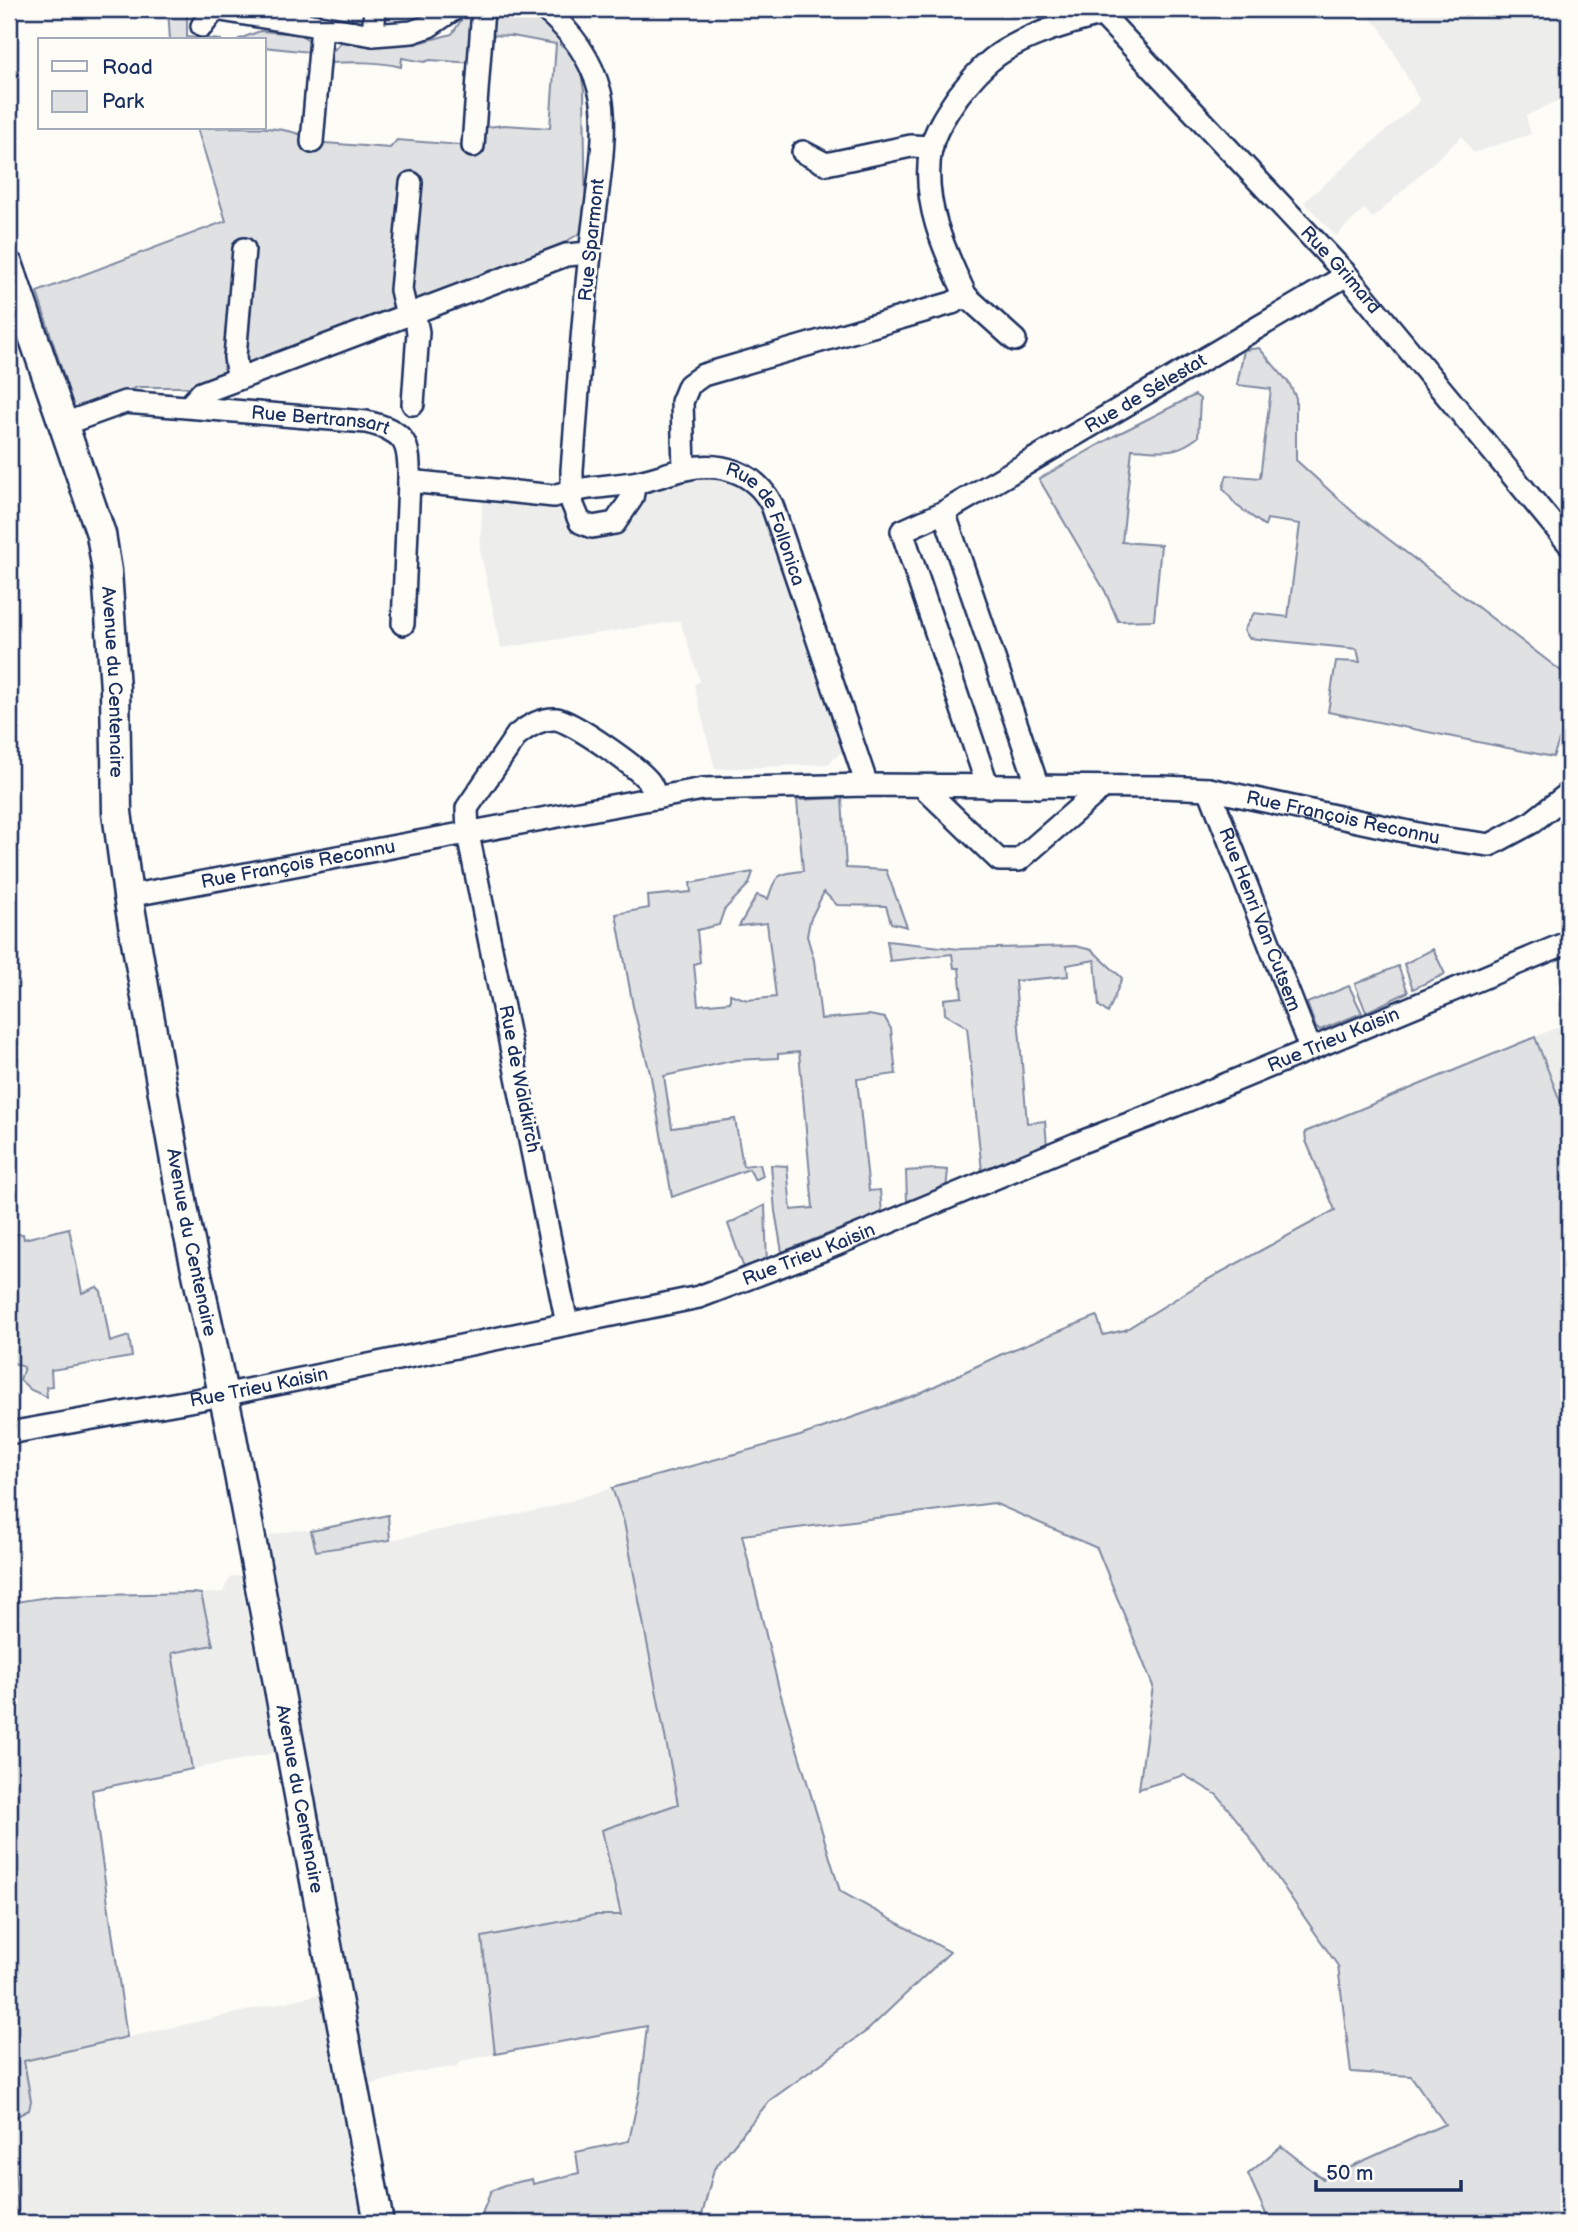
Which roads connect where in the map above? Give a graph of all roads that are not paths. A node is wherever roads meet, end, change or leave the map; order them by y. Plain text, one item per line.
1 (375, 9) edge
2 (454, 9) edge
3 (483, 9) edge
4 (544, 9) edge
5 (1100, 12) edge
6 (202, 26) dead end
7 (322, 27) junction
8 (373, 35) junction
9 (312, 142) dead end
10 (473, 146) dead end
11 (932, 147) junction
12 (803, 152) dead end
13 (411, 183) dead end
14 (244, 249) dead end
15 (590, 253) junction
16 (9, 266) edge
17 (1347, 275) junction
18 (966, 296) junction
19 (411, 314) junction
20 (1015, 340) dead end
21 (239, 379) junction
22 (413, 404) dead end
23 (189, 406) junction
24 (64, 425) junction
25 (684, 469) junction
26 (409, 481) junction
27 (635, 483) junction
28 (572, 490) junction
29 (944, 512) junction
30 (1569, 544) edge
31 (403, 624) dead end
32 (867, 785) junction
33 (922, 786) junction
34 (988, 787) junction
35 (1038, 787) junction
36 (1103, 787) junction
37 (1209, 789) junction
38 (1569, 793) edge
39 (656, 798) junction
40 (468, 834) junction
41 (128, 896) junction
42 (1569, 942) edge
43 (1310, 1048) junction
44 (567, 1324) junction
45 (223, 1395) junction
46 (9, 1433) edge
47 (379, 2223) edge

1 - 8 street
2 - 8 street
3 - 10 street
4 - 15 street, Rue Sparmont
5 - 11 street
5 - 17 street, Rue Grimard
6 - 7 street
7 - 8 street
7 - 9 street
11 - 12 street
11 - 18 street
13 - 19 street, Rue Bertransart
14 - 21 street, Rue Bertransart
15 - 19 street, Rue Bertransart
15 - 28 street, Rue Sparmont
16 - 24 main road, Avenue du Centenaire
17 - 29 street, Rue de Sélestat
17 - 30 street, Rue Grimard
18 - 20 street
18 - 25 street, Rue de Follonica
19 - 21 street, Rue Bertransart
19 - 22 street, Rue Bertransart
21 - 23 street, Rue Bertransart
23 - 24 street, Rue Bertransart
23 - 26 street, Rue Bertransart
24 - 41 main road, Avenue du Centenaire
25 - 27 street
25 - 32 street, Rue de Follonica
26 - 28 street
26 - 31 street
27 - 28 street
27 - 28 street
29 - 34 street, Rue de Sélestat
29 - 35 street
32 - 33 street, Rue François Reconnu
32 - 39 street, Rue François Reconnu
33 - 34 street, Rue François Reconnu
33 - 36 street
34 - 35 street, Rue François Reconnu
35 - 36 street, Rue François Reconnu
36 - 37 street, Rue François Reconnu
37 - 38 street, Rue François Reconnu
37 - 43 street, Rue Henri Van Cutsem
39 - 40 street, Rue François Reconnu
39 - 40 street
40 - 41 street, Rue François Reconnu
40 - 44 street, Rue de Waldkirch
41 - 45 main road, Avenue du Centenaire
42 - 43 street, Rue Trieu Kaisin
43 - 44 street, Rue Trieu Kaisin
44 - 45 street, Rue Trieu Kaisin
45 - 46 street, Rue Trieu Kaisin
45 - 47 main road, Avenue du Centenaire

